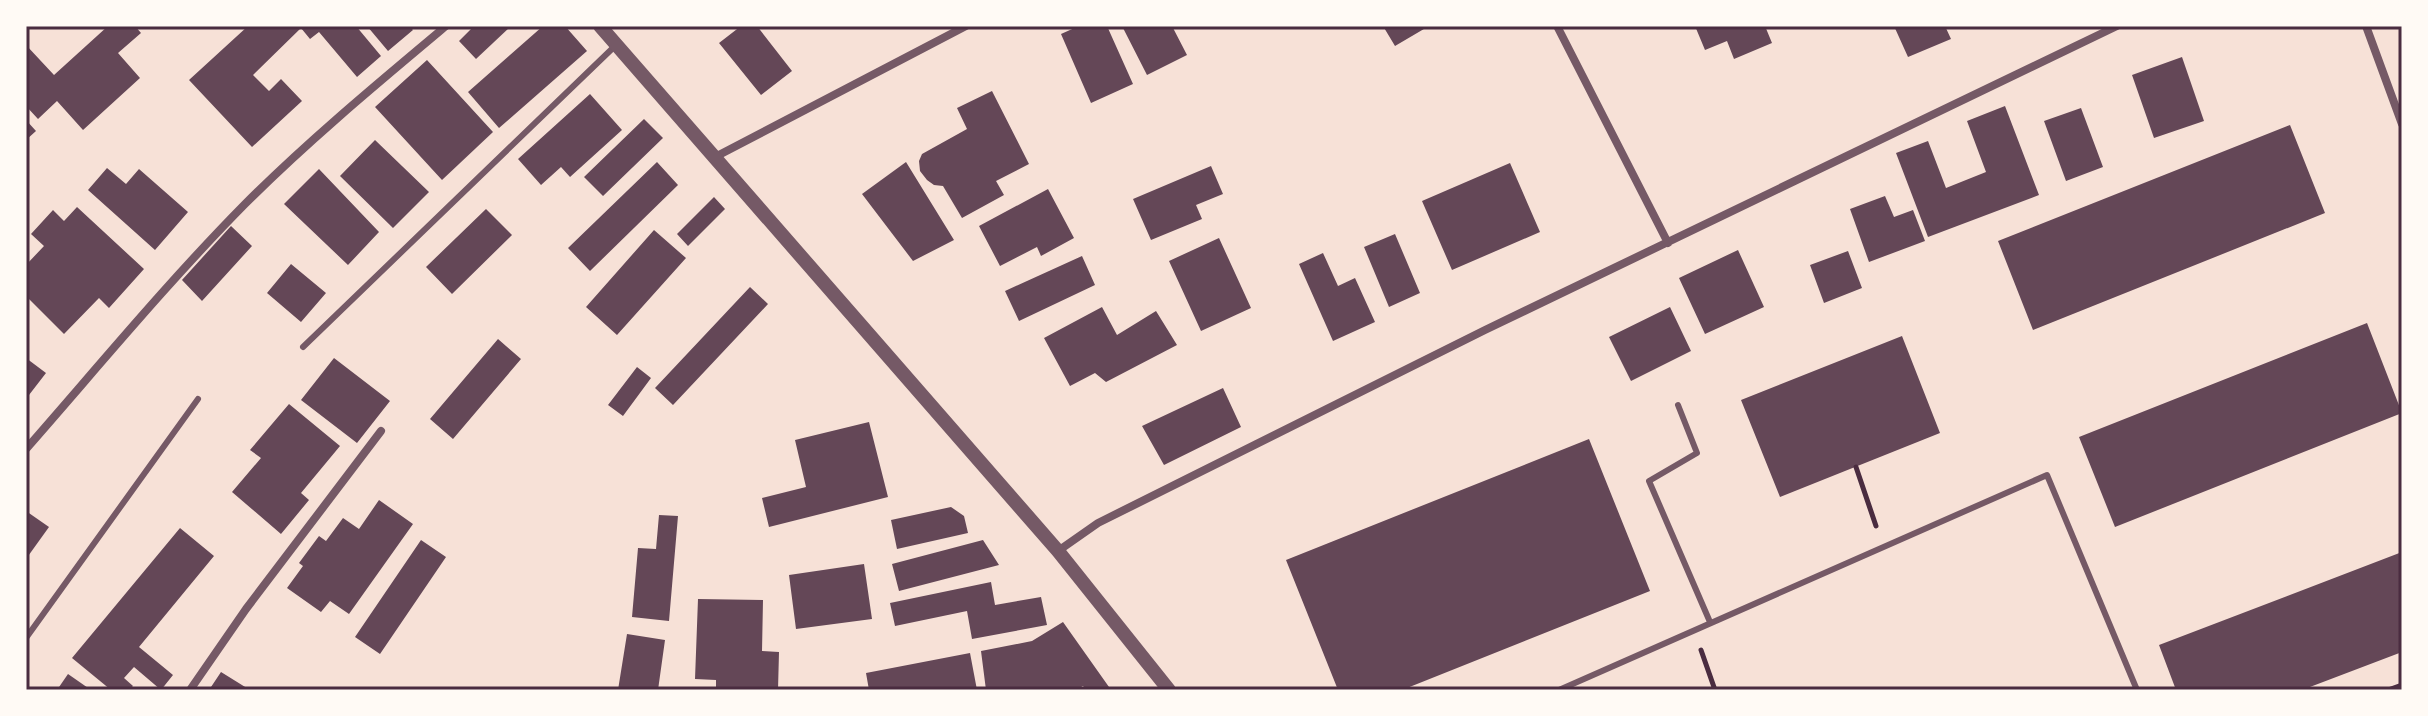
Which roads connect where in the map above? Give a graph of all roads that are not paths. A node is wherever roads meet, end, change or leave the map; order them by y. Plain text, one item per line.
1 (446, 26) edge
2 (600, 26) edge
3 (966, 26) edge
4 (1557, 26) edge
5 (2117, 26) edge
6 (2366, 26) edge
7 (616, 45) junction
8 (2402, 124) edge
9 (715, 157) junction
10 (1668, 243) junction
11 (303, 347) dead end
12 (198, 399) dead end
13 (1678, 405) dead end
14 (381, 431) dead end
15 (26, 449) edge
16 (1058, 551) junction
17 (1710, 622) junction
18 (26, 638) edge
19 (190, 690) edge
20 (1169, 690) edge
21 (1559, 690) edge
22 (2137, 690) edge

1 - 15 street
2 - 7 street
3 - 9 street
4 - 10 street
5 - 10 street
6 - 8 street
7 - 9 street
7 - 11 lane
9 - 16 street
10 - 16 street
12 - 18 lane
13 - 17 lane
14 - 19 street
16 - 20 street
17 - 21 lane
17 - 22 lane

